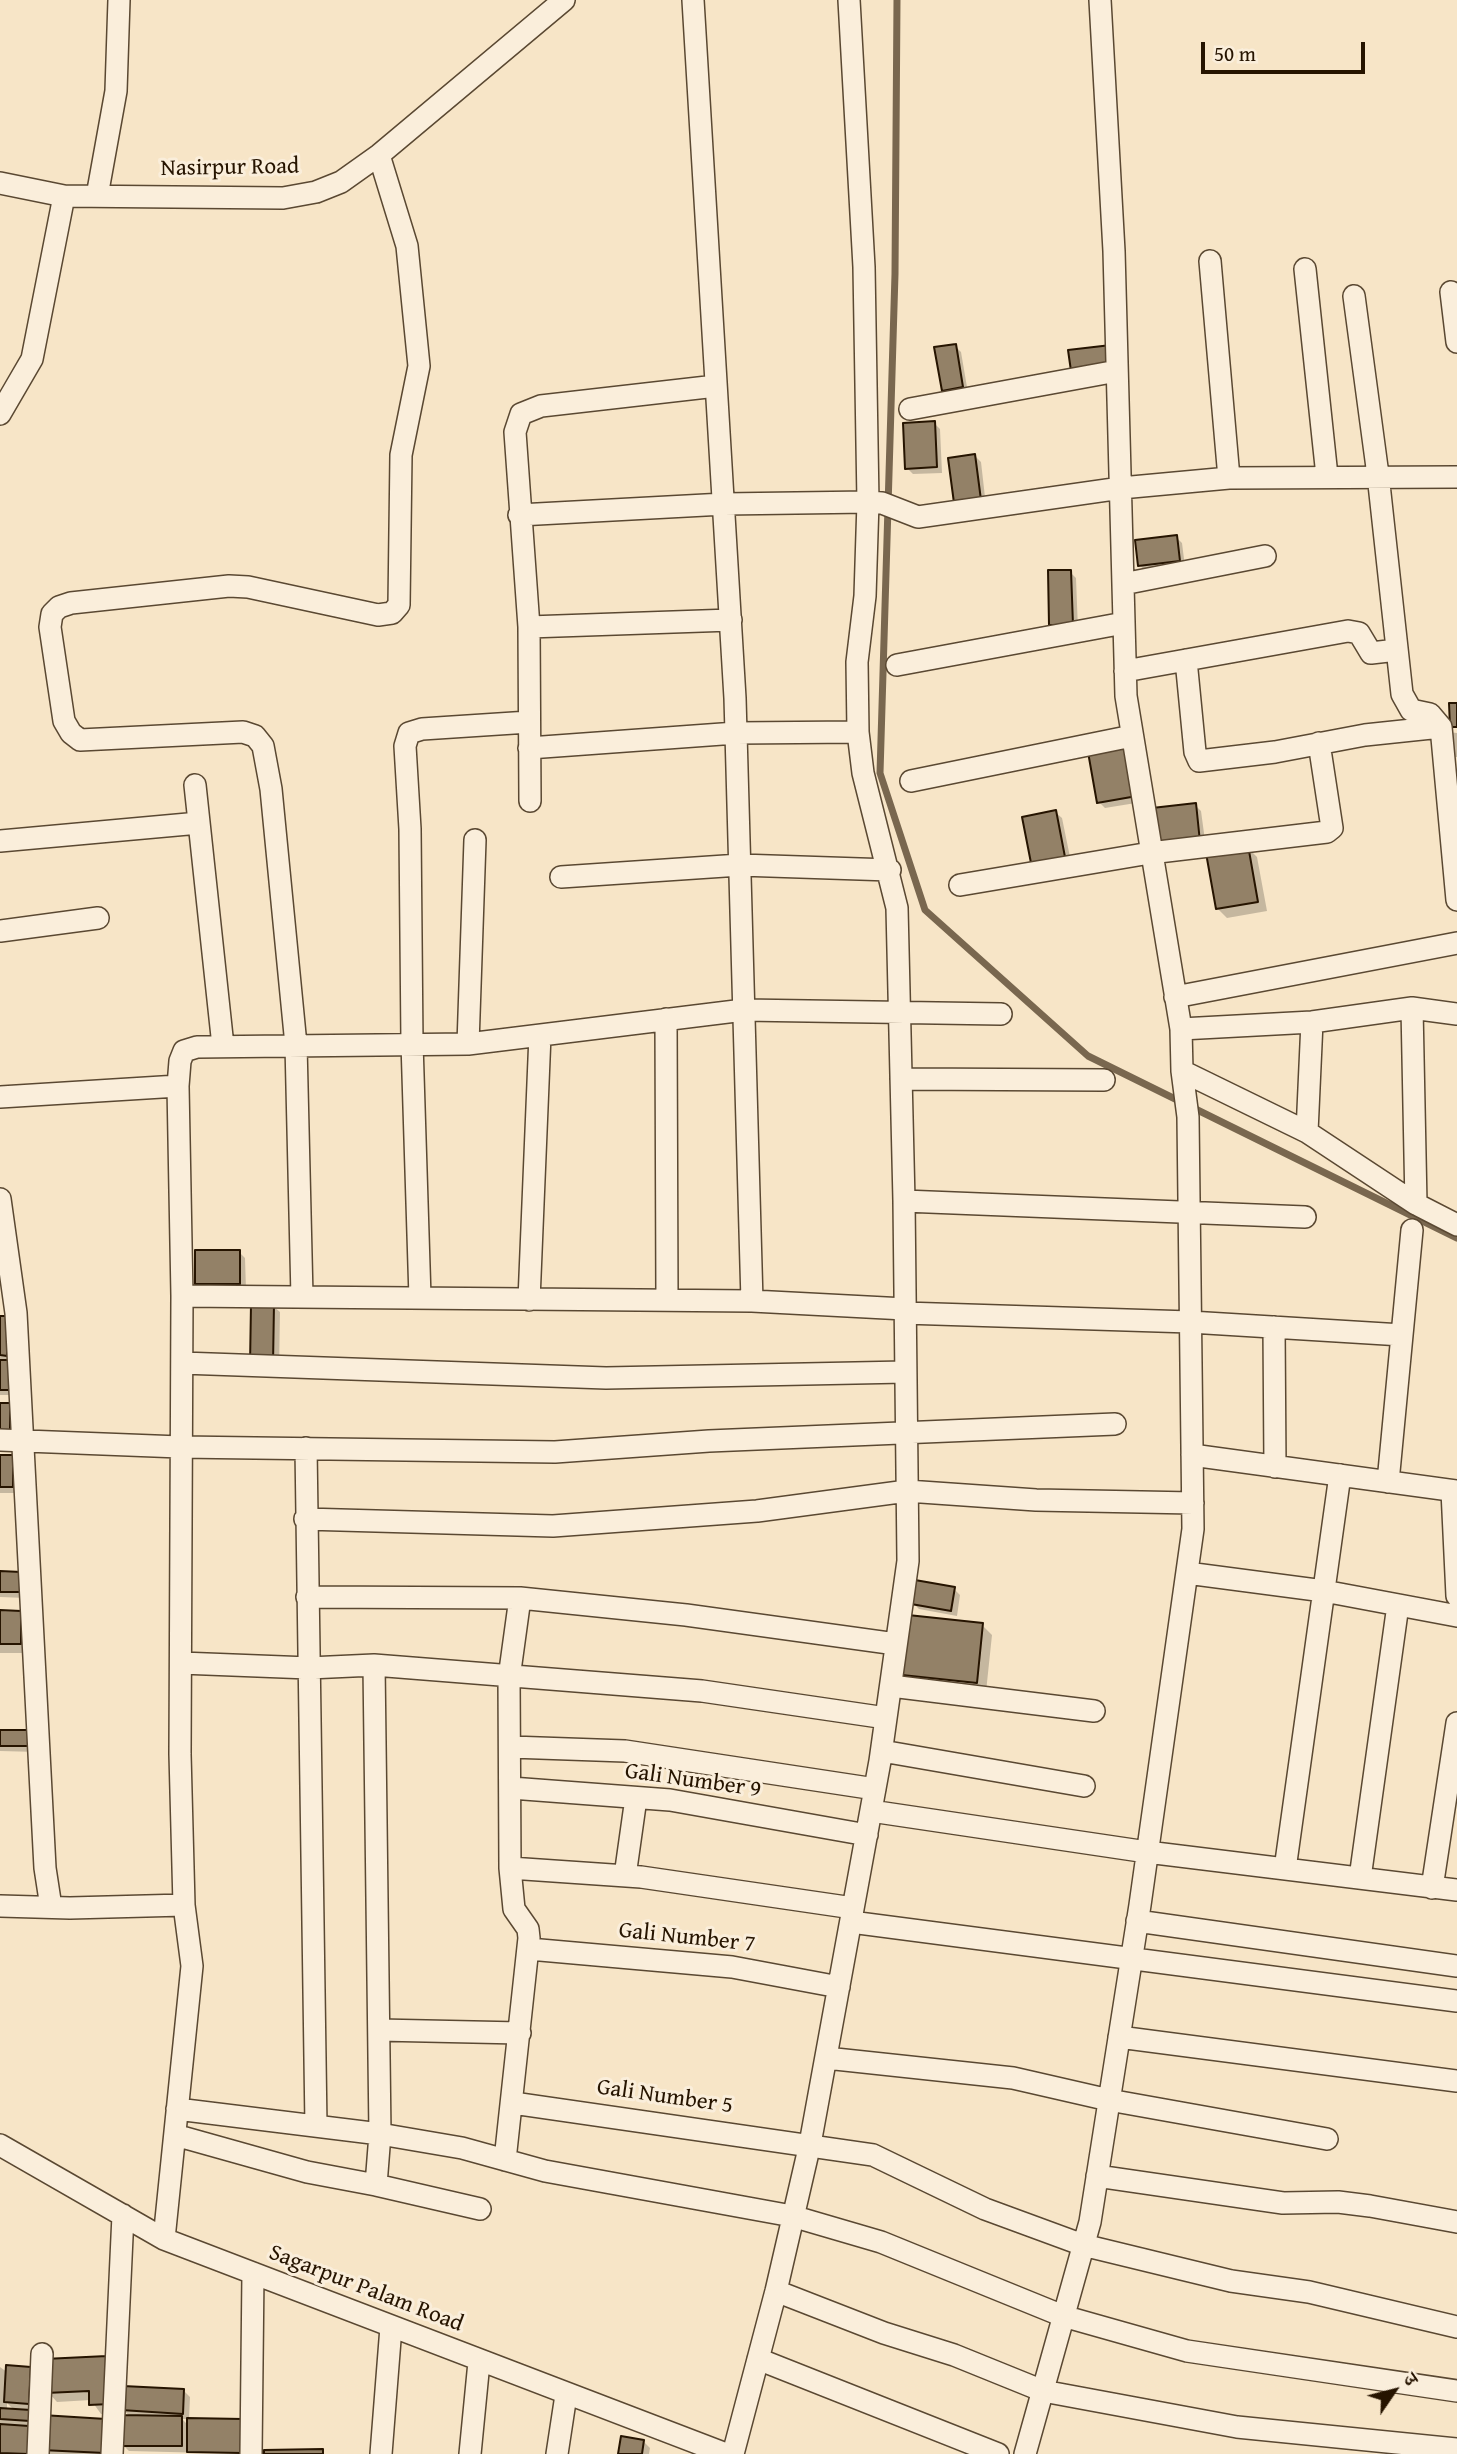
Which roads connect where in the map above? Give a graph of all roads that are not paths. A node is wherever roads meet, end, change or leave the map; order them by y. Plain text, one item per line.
1 (119, 0) edge
2 (564, 0) edge
3 (693, 0) edge
4 (849, 0) edge
5 (1100, 0) edge
6 (379, 155) junction
7 (0, 183) edge
8 (64, 196) junction
9 (97, 196) junction
10 (1210, 261) dead end
11 (1305, 270) dead end
12 (1451, 292) dead end
13 (1354, 296) dead end
14 (1457, 342) edge
15 (1117, 371) junction
16 (716, 386) junction
17 (910, 409) dead end
18 (0, 414) edge
19 (1378, 475) junction
20 (1327, 476) junction
21 (1457, 477) edge
22 (1229, 478) junction
23 (1121, 488) junction
24 (875, 502) junction
25 (724, 504) junction
26 (519, 515) junction
27 (1265, 556) dead end
28 (1123, 584) junction
29 (730, 620) junction
30 (1124, 623) junction
31 (529, 627) junction
32 (1397, 650) junction
33 (1186, 660) junction
34 (897, 666) dead end
35 (1125, 671) junction
36 (529, 722) junction
37 (1441, 727) junction
38 (858, 732) junction
39 (736, 733) junction
40 (1132, 736) junction
41 (1319, 743) junction
42 (529, 748) junction
43 (911, 782) dead end
44 (195, 785) dead end
45 (530, 801) dead end
46 (199, 823) junction
47 (475, 840) dead end
48 (0, 841) edge
49 (1150, 853) junction
50 (740, 865) junction
51 (890, 870) junction
52 (561, 877) dead end
53 (960, 885) dead end
54 (1457, 900) edge
55 (98, 918) dead end
56 (0, 931) edge
57 (1457, 943) edge
58 (1175, 997) junction
59 (1412, 1008) junction
60 (744, 1010) junction
61 (1001, 1014) dead end
62 (1457, 1014) edge
63 (900, 1015) junction
64 (666, 1019) junction
65 (1312, 1022) junction
66 (1181, 1029) junction
67 (540, 1035) junction
68 (412, 1043) junction
69 (468, 1044) junction
70 (296, 1045) junction
71 (223, 1046) junction
72 (901, 1079) junction
73 (1184, 1079) junction
74 (1104, 1080) dead end
75 (178, 1086) junction
76 (0, 1097) edge
77 (1307, 1132) junction
78 (0, 1199) edge
79 (904, 1201) junction
80 (1416, 1204) junction
81 (1188, 1211) junction
82 (1305, 1217) dead end
83 (1457, 1225) edge
84 (1412, 1230) dead end
85 (182, 1296) junction
86 (302, 1297) junction
87 (420, 1298) junction
88 (529, 1300) junction
89 (667, 1300) junction
90 (752, 1301) junction
91 (904, 1313) junction
92 (1190, 1322) junction
93 (1274, 1327) junction
94 (1402, 1335) junction
95 (182, 1363) junction
96 (905, 1372) junction
97 (1115, 1424) dead end
98 (906, 1432) junction
99 (0, 1440) edge
100 (24, 1441) junction
101 (180, 1447) junction
102 (306, 1448) junction
103 (1192, 1455) junction
104 (1275, 1466) junction
105 (1340, 1475) junction
106 (1388, 1482) junction
107 (907, 1491) junction
108 (1455, 1491) edge
109 (1193, 1503) junction
110 (305, 1519) junction
111 (1187, 1573) junction
112 (1324, 1591) junction
113 (1457, 1596) edge
114 (307, 1597) junction
115 (520, 1598) junction
116 (1398, 1605) junction
117 (1457, 1616) edge
118 (896, 1644) junction
119 (181, 1663) junction
120 (374, 1665) junction
121 (309, 1668) junction
122 (510, 1674) junction
123 (891, 1686) junction
124 (1094, 1711) dead end
125 (886, 1718) junction
126 (1457, 1723) edge
127 (510, 1747) junction
128 (882, 1751) junction
129 (1084, 1786) dead end
130 (512, 1788) junction
131 (876, 1789) junction
132 (636, 1798) junction
133 (871, 1811) junction
134 (867, 1835) junction
135 (1147, 1852) junction
136 (510, 1868) junction
137 (1285, 1869) junction
138 (625, 1876) junction
139 (1360, 1878) junction
140 (1432, 1888) junction
141 (1457, 1890) edge
142 (184, 1905) junction
143 (0, 1906) edge
144 (51, 1907) junction
145 (852, 1915) junction
146 (1137, 1921) junction
147 (529, 1949) junction
148 (1130, 1960) junction
149 (1457, 1966) edge
150 (839, 1987) junction
151 (1457, 2001) edge
152 (379, 2030) junction
153 (520, 2033) junction
154 (1119, 2037) junction
155 (826, 2058) junction
156 (1457, 2081) edge
157 (1109, 2100) junction
158 (513, 2103) junction
159 (177, 2109) junction
160 (316, 2126) junction
161 (380, 2134) junction
162 (175, 2135) junction
163 (1326, 2139) dead end
164 (810, 2144) junction
165 (0, 2145) edge
166 (505, 2160) junction
167 (1097, 2176) junction
168 (376, 2185) junction
169 (480, 2209) dead end
170 (123, 2215) junction
171 (792, 2216) junction
172 (1457, 2222) edge
173 (164, 2239) junction
174 (1083, 2245) junction
175 (253, 2273) junction
176 (776, 2291) junction
177 (1063, 2316) junction
178 (391, 2327) junction
179 (1457, 2327) edge
180 (42, 2354) dead end
181 (758, 2359) junction
182 (479, 2361) junction
183 (1457, 2390) edge
184 (1043, 2391) junction
185 (566, 2395) junction
186 (1457, 2449) edge
187 (38, 2454) edge
188 (112, 2454) edge
189 (251, 2454) edge
190 (382, 2454) edge
191 (470, 2454) edge
192 (557, 2454) edge
193 (726, 2454) edge
194 (733, 2454) edge
195 (998, 2454) edge
196 (1025, 2454) edge

1 - 9 street
2 - 6 street, Nasirpur Road
3 - 16 street
4 - 24 street
5 - 15 street
6 - 9 street, Nasirpur Road
6 - 70 street
7 - 8 street, Nasirpur Road
8 - 9 street, Nasirpur Road
8 - 18 street
10 - 22 street
11 - 20 street
12 - 14 street
13 - 19 street
15 - 17 street
15 - 23 street
16 - 25 street
16 - 26 street
19 - 20 street
19 - 21 street
19 - 32 street
20 - 22 street
22 - 23 street
23 - 24 street
23 - 28 street
24 - 25 street
24 - 38 street
25 - 26 street
25 - 29 street
26 - 31 street
27 - 28 street
28 - 30 street
29 - 31 street
29 - 39 street
30 - 34 street
30 - 35 street
31 - 36 street
32 - 33 street
32 - 37 street
33 - 35 street
33 - 41 street
35 - 40 street
36 - 42 street
36 - 68 street
37 - 41 street
37 - 54 street
38 - 39 street
38 - 51 street
39 - 42 street
39 - 50 street
40 - 43 street
40 - 49 street
41 - 49 street
42 - 45 street
44 - 46 street
46 - 48 street
46 - 71 street
47 - 69 street
49 - 53 street
49 - 58 street
50 - 51 street
50 - 52 street
50 - 60 street
51 - 63 street
55 - 56 street
57 - 58 street
58 - 66 street
59 - 62 street
59 - 65 street
59 - 80 street
60 - 63 street
60 - 64 street
60 - 90 street
61 - 63 street
63 - 72 street
64 - 67 street
64 - 89 street
65 - 66 street
65 - 77 street
66 - 73 street
67 - 69 street
67 - 88 street
68 - 69 street
68 - 70 street
68 - 87 street
70 - 71 street
70 - 86 street
71 - 75 street
72 - 74 street
72 - 79 street
73 - 77 street
73 - 81 street
75 - 76 street
75 - 85 street
77 - 80 street
78 - 100 street
79 - 81 street
79 - 91 street
80 - 83 street
81 - 82 street
81 - 92 street
84 - 94 street
85 - 86 street
85 - 95 street
86 - 87 street
87 - 88 street
88 - 89 street
89 - 90 street
90 - 91 street
91 - 92 street
91 - 96 street
92 - 93 street
92 - 103 street
93 - 94 street
93 - 104 street
94 - 106 street
95 - 96 street
95 - 101 street
96 - 98 street
97 - 98 street
98 - 102 street
98 - 107 street
99 - 100 street
100 - 101 street
100 - 144 street
101 - 102 street
101 - 119 street
102 - 110 street
103 - 104 street
103 - 109 street
104 - 105 street
105 - 106 street
105 - 112 street
106 - 108 street
107 - 109 street
107 - 110 street
107 - 118 street
108 - 113 street
109 - 111 street
110 - 114 street
111 - 112 street
111 - 135 street
112 - 116 street
112 - 137 street
114 - 115 street
114 - 121 street
115 - 118 street
115 - 122 street
116 - 117 street
116 - 139 street
118 - 123 street
119 - 121 street
119 - 142 street
120 - 121 street
120 - 122 street
120 - 152 street
121 - 160 street
122 - 125 street
122 - 127 street
123 - 124 street
123 - 125 street
125 - 128 street
126 - 140 street
127 - 130 street
127 - 131 street
128 - 129 street
128 - 131 street
130 - 132 street, Gali Number 9
130 - 136 street
131 - 133 street
132 - 134 street, Gali Number 9
132 - 138 street
133 - 134 street
133 - 135 street
134 - 145 street
135 - 137 street
135 - 146 street
136 - 138 street
136 - 147 street
137 - 139 street
138 - 145 street
139 - 140 street
140 - 141 street
142 - 144 street
142 - 159 street
143 - 144 street
145 - 148 street
145 - 150 street
146 - 148 street
146 - 149 street
147 - 150 street, Gali Number 7
147 - 153 street
148 - 151 street
148 - 154 street
150 - 155 street
152 - 153 street
152 - 161 street
153 - 158 street
154 - 156 street
154 - 157 street
155 - 157 street
155 - 164 street
157 - 163 street
157 - 167 street
158 - 164 street, Gali Number 5
158 - 166 street
159 - 160 street
159 - 162 street
160 - 161 street
161 - 166 street
161 - 168 street
162 - 168 street
162 - 173 street
164 - 171 street
164 - 174 street, Gali Number 5
165 - 170 street, Sagarpur Palam Road
166 - 171 street
167 - 172 street
167 - 174 street
168 - 169 street
170 - 173 street, Sagarpur Palam Road
170 - 188 street
171 - 176 street
171 - 177 street
173 - 175 street, Sagarpur Palam Road
174 - 177 street
174 - 179 street, Gali Number 5
175 - 178 street, Sagarpur Palam Road
175 - 189 street
176 - 181 street
176 - 184 street
177 - 183 street
177 - 184 street
178 - 182 street, Sagarpur Palam Road
178 - 190 street
180 - 187 street
181 - 194 street
181 - 195 street
182 - 185 street, Sagarpur Palam Road
182 - 191 street
184 - 186 street
184 - 196 street
185 - 192 street
185 - 193 street, Sagarpur Palam Road

